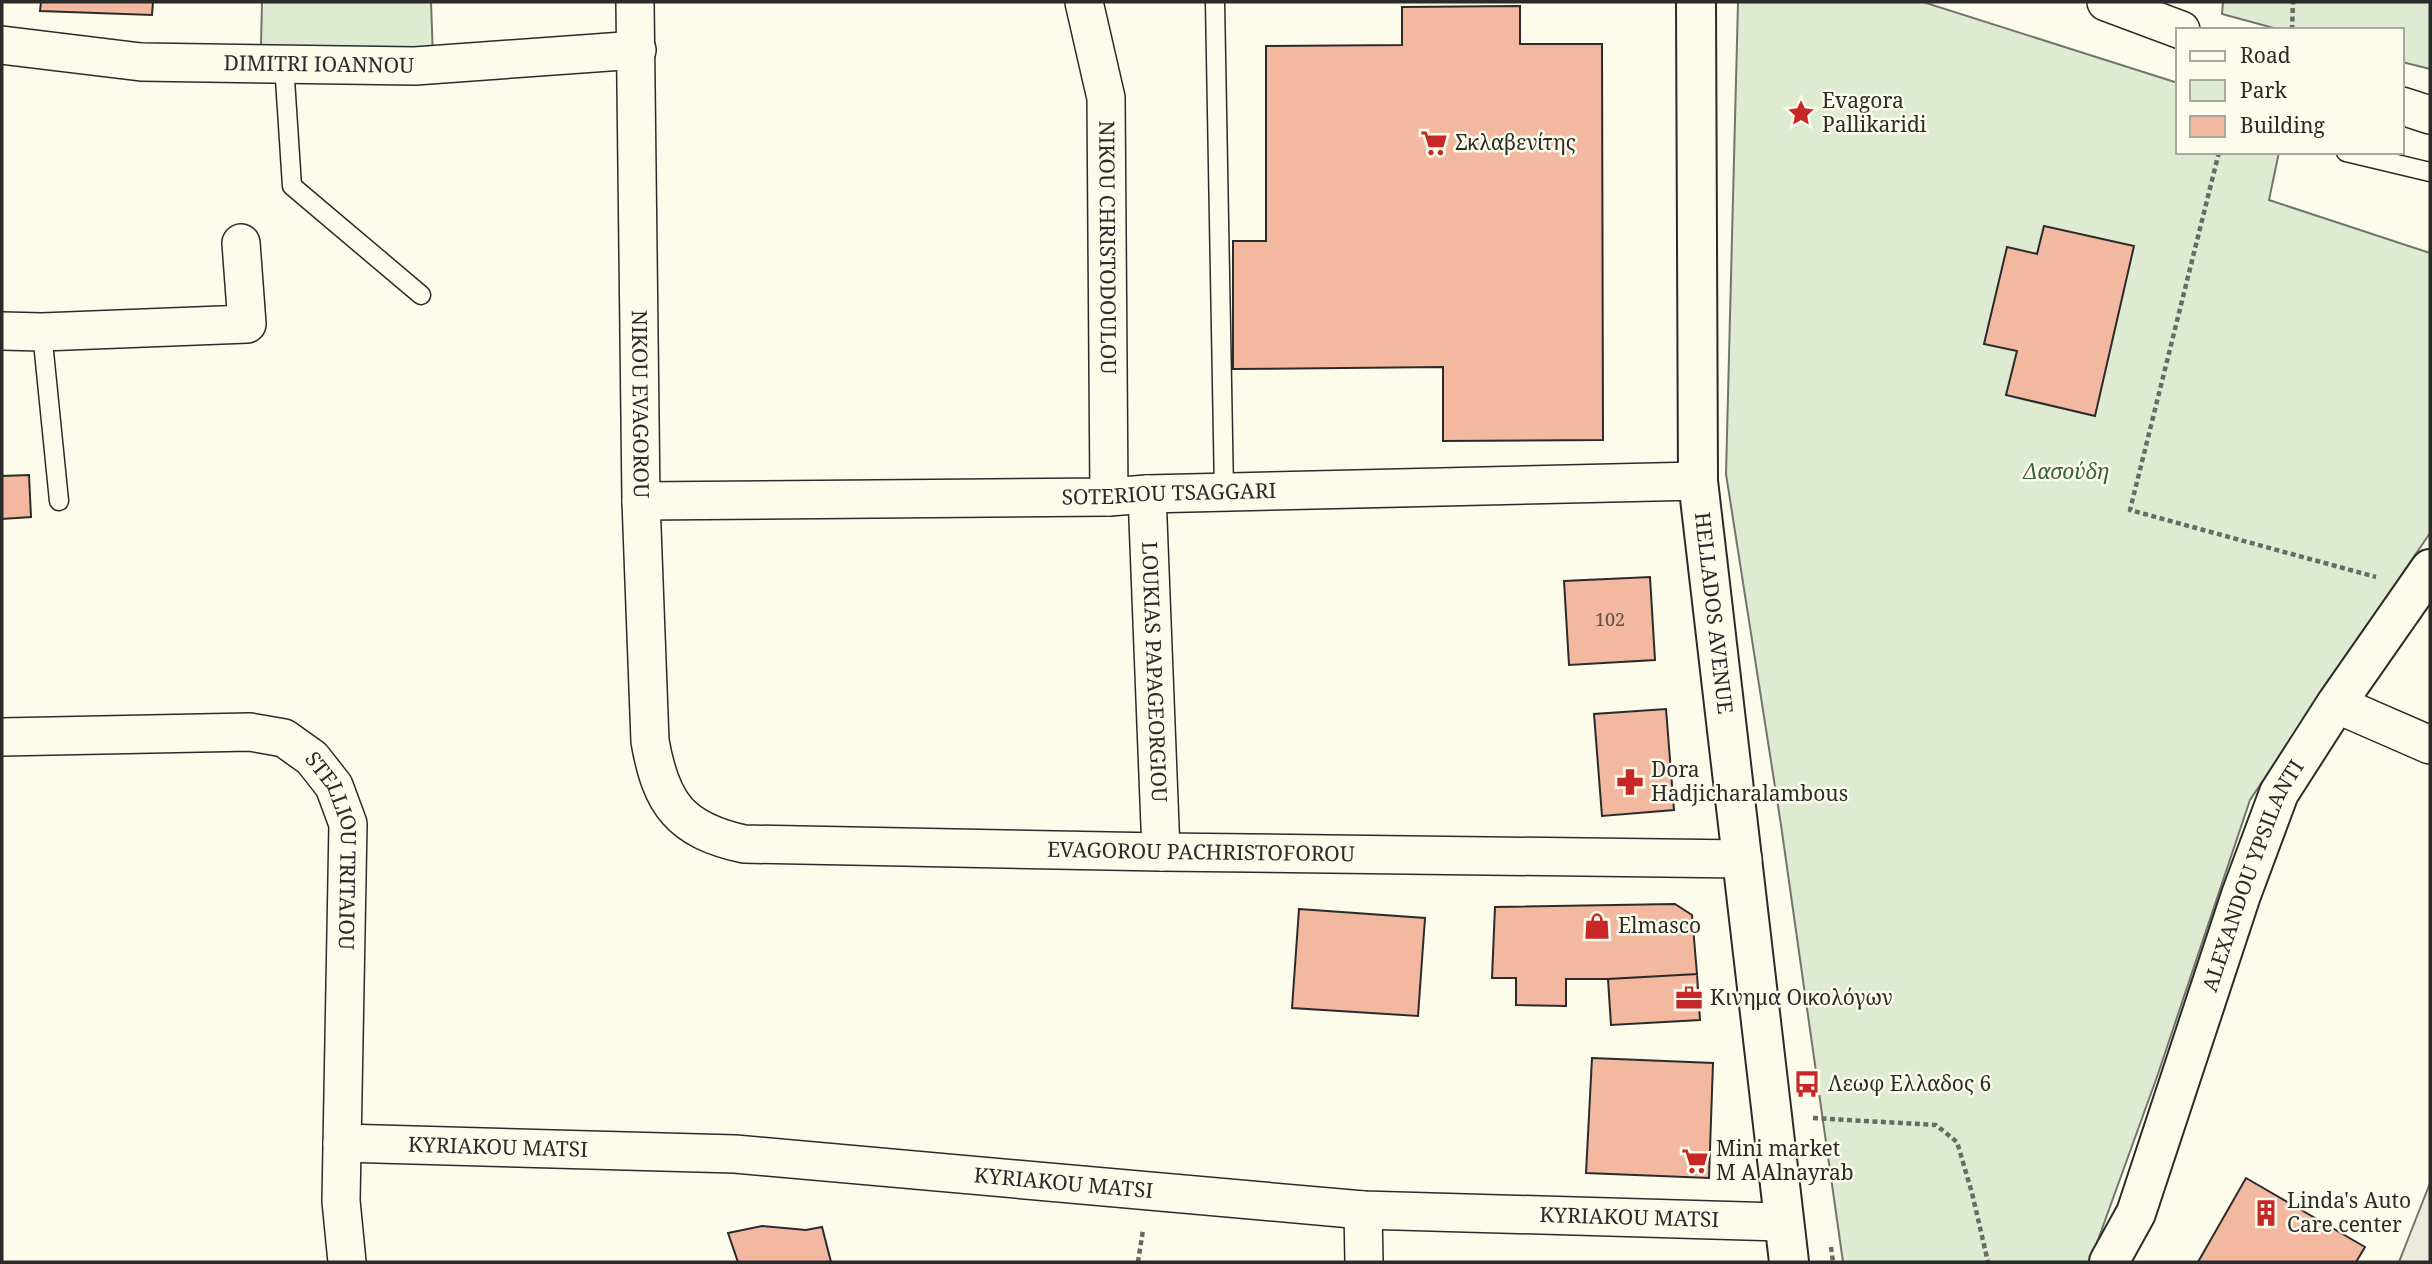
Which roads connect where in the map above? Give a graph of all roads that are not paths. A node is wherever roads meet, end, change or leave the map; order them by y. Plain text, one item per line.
1 (635, 2) edge
2 (1084, 2) edge
3 (1215, 2) edge
4 (1696, 2) edge
5 (2106, 2) edge
6 (2176, 28) edge
7 (2, 45) edge
8 (637, 50) junction
9 (285, 64) junction
10 (2404, 107) edge
11 (2430, 115) edge
12 (2354, 154) edge
13 (2430, 172) edge
14 (241, 243) dead end
15 (421, 295) dead end
16 (2, 331) edge
17 (42, 332) junction
18 (1698, 481) junction
19 (1224, 492) junction
20 (1147, 494) junction
21 (1109, 497) junction
22 (59, 500) dead end
23 (641, 501) junction
24 (2424, 578) edge
25 (2336, 704) junction
26 (2, 737) edge
27 (2430, 745) edge
28 (670, 803) joint
29 (1161, 852) junction
30 (1743, 859) junction
31 (342, 1143) junction
32 (1363, 1210) junction
33 (2136, 1213) junction
34 (1784, 1222) junction
35 (347, 1262) edge
36 (1364, 1262) edge
37 (1789, 1262) edge
38 (1796, 1262) edge
39 (2109, 1262) edge
40 (2130, 1262) edge

1 - 8 street, NIKOU EVAGOROU
2 - 21 street, NIKOU CHRISTODOULOU
3 - 19 lane
4 - 18 main road, HELLADOS AVENUE
5 - 6 street
7 - 9 street, DIMITRI IOANNOU
8 - 9 street, DIMITRI IOANNOU
8 - 23 street, NIKOU EVAGOROU
9 - 15 lane
10 - 11 street
12 - 13 lane
14 - 17 street
16 - 17 street
17 - 22 lane
18 - 19 street, SOTERIOU TSAGGARI
18 - 30 main road, HELLADOS AVENUE
19 - 20 street, SOTERIOU TSAGGARI
20 - 21 street, SOTERIOU TSAGGARI
20 - 29 street, LOUKIAS PAPAGEORGIOU
21 - 23 street, SOTERIOU TSAGGARI
23 - 28 street, NIKOU EVAGOROU
24 - 25 main road, ALEXANDOU YPSILANTI
25 - 27 street
25 - 33 main road, ALEXANDOU YPSILANTI
26 - 31 street, STELLIOU TRITAIOU
28 - 29 street, EVAGOROU PACHRISTOFOROU
29 - 30 street, EVAGOROU PACHRISTOFOROU
30 - 34 main road, HELLADOS AVENUE
31 - 32 street, KYRIAKOU MATSI
31 - 35 street, STELLIOU TRITAIOU
32 - 34 street, KYRIAKOU MATSI
32 - 36 street
33 - 39 main road, ALEXANDOU YPSILANTI
33 - 40 main road, ALEXANDOU YPSILANTI
34 - 37 main road, HELLADOS AVENUE
34 - 38 main road, HELLADOS AVENUE

